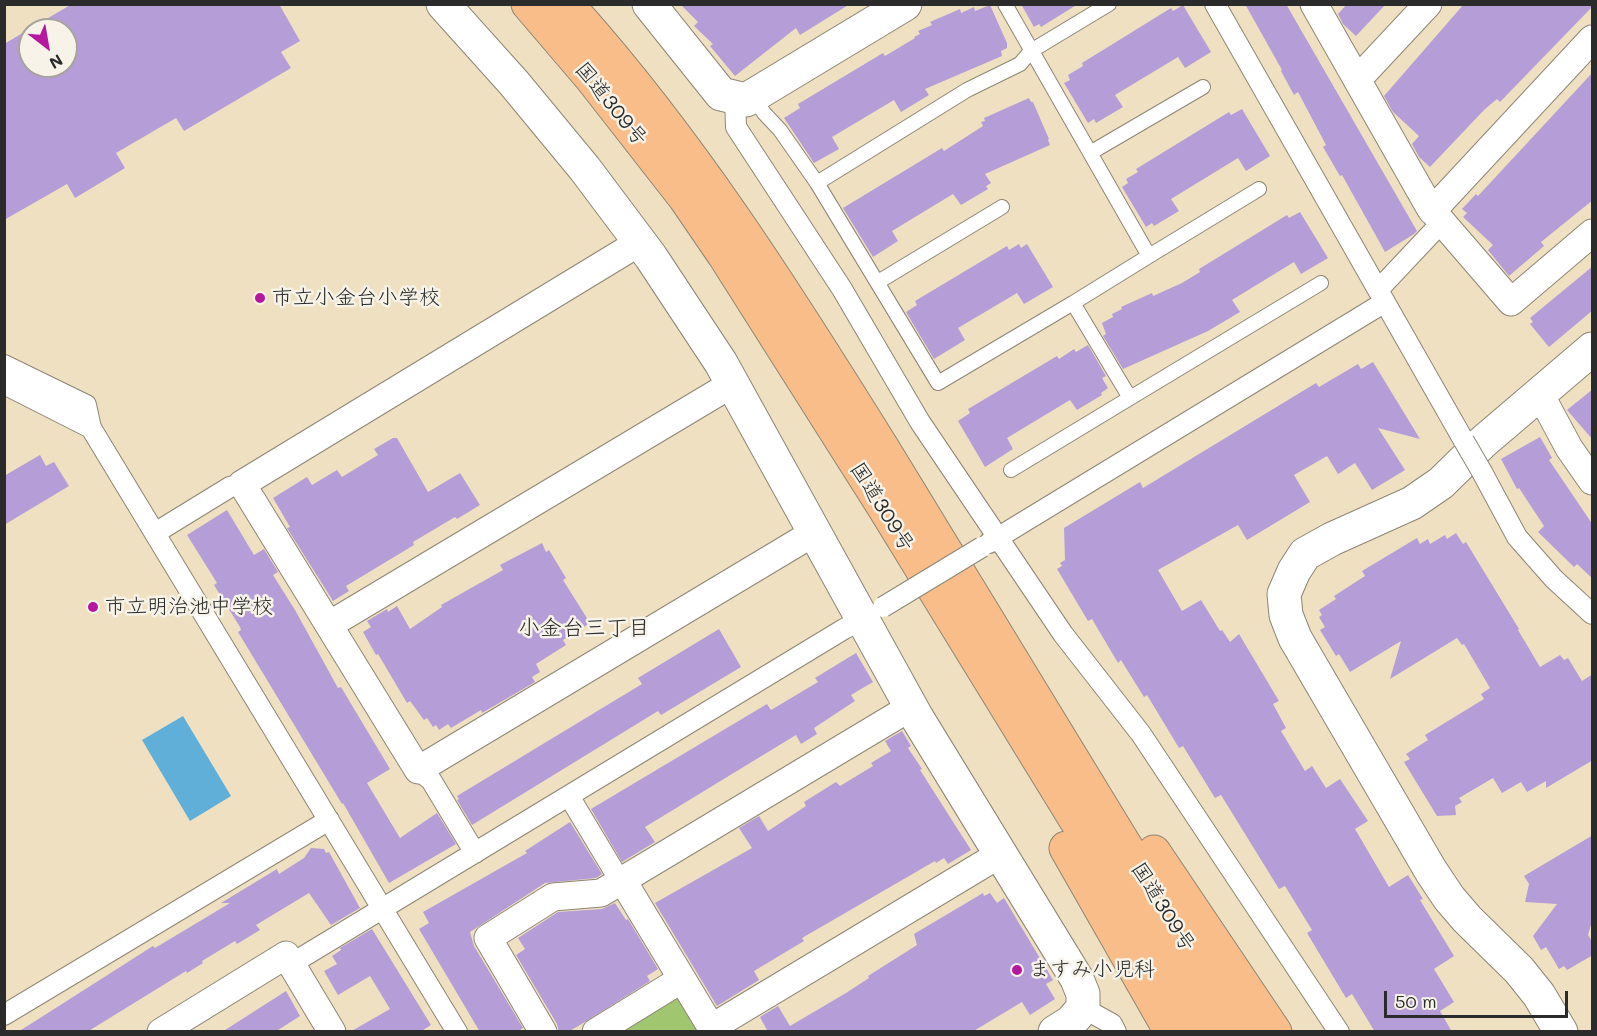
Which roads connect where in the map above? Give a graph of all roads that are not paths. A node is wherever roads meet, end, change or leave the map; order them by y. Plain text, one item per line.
1 (443, 4) edge
2 (528, 4) edge
3 (567, 4) edge
4 (649, 4) edge
5 (905, 4) edge
6 (1005, 4) edge
7 (1109, 4) edge
8 (1215, 4) edge
9 (1314, 4) edge
10 (1428, 4) edge
11 (1593, 39) edge
12 (1031, 51) junction
13 (1357, 80) junction
14 (1203, 87) dead end
15 (744, 97) junction
16 (1090, 153) junction
17 (817, 183) junction
18 (1258, 189) dead end
19 (1002, 207) dead end
20 (1437, 216) junction
21 (1593, 233) edge
22 (640, 242) junction
23 (1149, 256) junction
24 (879, 282) junction
25 (1321, 283) dead end
26 (1381, 296) junction
27 (1073, 303) junction
28 (1593, 349) edge
29 (4, 365) edge
30 (4, 384) edge
31 (732, 384) junction
32 (1540, 394) junction
33 (1130, 398) junction
34 (91, 428) junction
35 (1011, 470) dead end
36 (1593, 481) edge
37 (242, 484) junction
38 (815, 532) junction
39 (155, 533) junction
40 (990, 542) junction
41 (936, 594) junction
42 (873, 613) junction
43 (1593, 614) edge
44 (329, 626) junction
45 (993, 630) junction
46 (911, 707) junction
47 (418, 770) junction
48 (569, 796) junction
49 (329, 820) junction
50 (475, 853) junction
51 (1002, 853) junction
52 (623, 881) junction
53 (383, 909) junction
54 (291, 964) junction
55 (682, 979) junction
56 (1083, 1008) junction
57 (4, 1015) edge
58 (713, 1030) edge
59 (161, 1032) edge
60 (332, 1032) edge
61 (457, 1032) edge
62 (543, 1032) edge
63 (596, 1032) edge
64 (1055, 1032) edge
65 (1116, 1032) edge
66 (1171, 1032) edge
67 (1206, 1032) edge
68 (1242, 1032) edge
69 (1275, 1032) edge
70 (1339, 1032) edge
71 (1561, 1032) edge

1 - 22 street
2 - 41 highway, 国道309号
3 - 45 highway, 国道309号
4 - 15 street
5 - 15 street
6 - 12 lane
7 - 12 lane
8 - 26 street
9 - 13 street
10 - 13 street
11 - 20 street
12 - 16 lane
12 - 17 lane
13 - 20 street
14 - 16 lane
15 - 17 lane
15 - 40 street
16 - 23 lane
17 - 24 lane
18 - 23 lane
19 - 24 lane
20 - 21 street
20 - 26 street
22 - 31 street
22 - 37 street
23 - 27 lane
24 - 27 lane
25 - 33 lane
26 - 40 street
26 - 43 street, bridge
27 - 33 lane
28 - 32 street
29 - 34 street
30 - 34 street
31 - 38 street
31 - 44 street
32 - 36 street
32 - 71 street
33 - 35 lane
34 - 39 street
37 - 39 street
37 - 44 street
38 - 42 street
38 - 47 street
39 - 49 street
40 - 42 street, bridge
40 - 70 street
41 - 66 highway
41 - 67 highway, 国道309号
42 - 46 street
42 - 48 street
44 - 47 street
45 - 68 highway, 国道309号
45 - 69 highway
46 - 51 street
46 - 52 street
47 - 50 street
48 - 50 street
48 - 52 street
49 - 53 street
49 - 57 street
50 - 53 street
51 - 56 street
51 - 58 street
52 - 55 street
52 - 62 street
53 - 54 street
53 - 61 street
54 - 59 street
54 - 60 street
55 - 58 street
55 - 63 street
56 - 64 street
56 - 65 street

